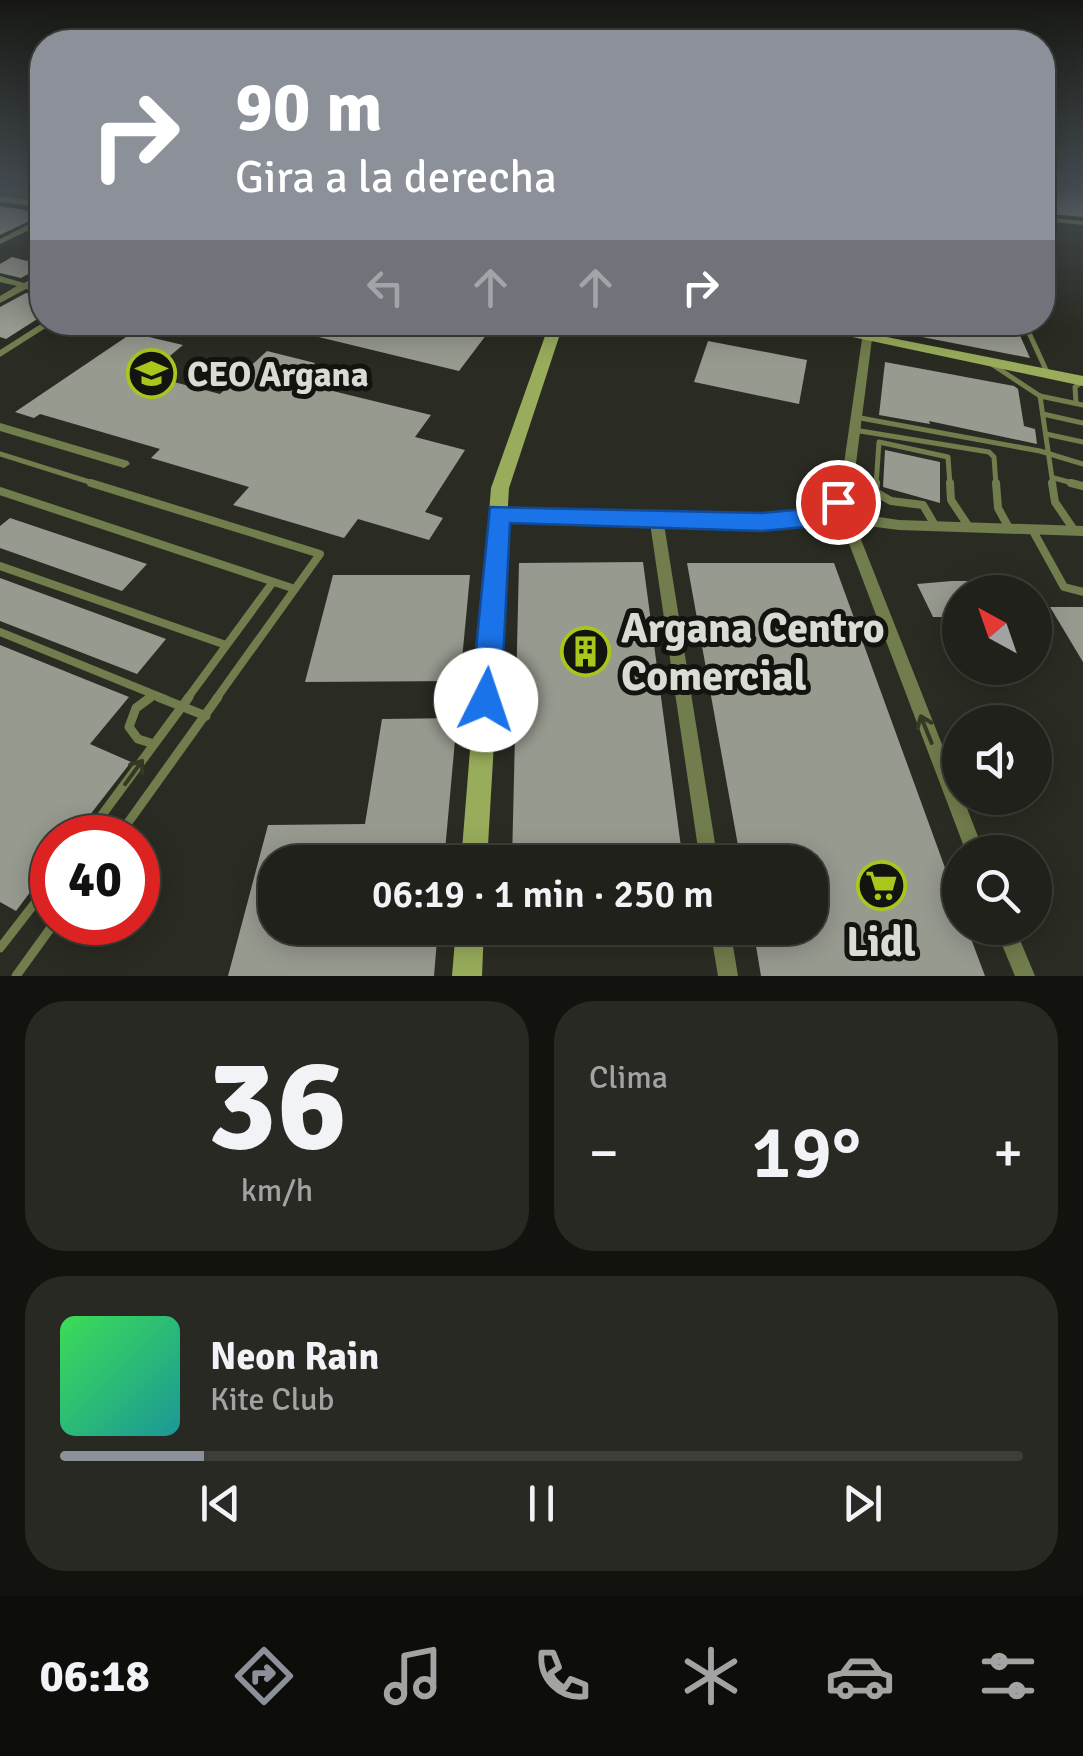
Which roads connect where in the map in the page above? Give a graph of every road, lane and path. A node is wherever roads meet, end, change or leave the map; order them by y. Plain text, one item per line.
1 (0, 279) edge
2 (30, 284) edge
3 (26, 286) junction
4 (30, 287) edge
5 (0, 300) edge
6 (30, 335) edge
7 (552, 335) edge
8 (848, 335) edge
9 (1030, 335) edge
10 (867, 339) junction
11 (0, 354) edge
12 (987, 362) junction
13 (1048, 373) junction
14 (1083, 381) edge
15 (1040, 396) junction
16 (1079, 404) edge
17 (1043, 414) junction
18 (1083, 423) edge
19 (854, 424) junction
20 (0, 427) edge
21 (1046, 434) junction
22 (1083, 442) edge
23 (946, 445) junction
24 (0, 454) edge
25 (1050, 456) junction
26 (948, 457) junction
27 (124, 464) dead end
28 (1083, 464) edge
29 (1054, 478) junction
30 (1083, 486) edge
31 (0, 491) edge
32 (845, 503) junction
33 (498, 513) junction
34 (826, 516) junction
35 (656, 518) junction
36 (863, 520) junction
37 (936, 526) junction
38 (970, 528) junction
39 (1010, 529) junction
40 (850, 530) junction
41 (1032, 530) junction
42 (1079, 531) edge
43 (0, 566) edge
44 (274, 582) junction
45 (295, 589) junction
46 (1083, 592) edge
47 (0, 632) edge
48 (226, 645) junction
49 (153, 695) junction
50 (181, 706) junction
51 (206, 716) junction
52 (154, 744) junction
53 (102, 815) edge
54 (134, 815) edge
55 (968, 835) edge
56 (475, 845) edge
57 (706, 845) edge
58 (30, 909) edge
59 (38, 945) edge
60 (469, 945) edge
61 (723, 945) edge
62 (1012, 945) edge
63 (0, 948) edge
64 (16, 976) edge
65 (467, 976) edge
66 (728, 976) edge
67 (1025, 976) edge

1 - 3 street
2 - 3 street
3 - 4 street
3 - 5 street
6 - 11 street
7 - 33 street
8 - 10 street
9 - 13 lane
10 - 12 street
10 - 19 street
12 - 13 street
12 - 15 lane
13 - 14 street
14 - 16 lane
15 - 16 lane
15 - 17 lane
17 - 18 lane
17 - 21 lane
19 - 23 lane
19 - 25 lane
19 - 32 street
20 - 27 street
21 - 22 lane
21 - 25 lane
23 - 26 lane
23 - 39 lane
24 - 45 lane
25 - 28 lane
25 - 29 lane
26 - 37 lane
26 - 38 lane
29 - 30 lane
29 - 42 lane
31 - 44 lane
32 - 34 street
32 - 36 street
33 - 35 street
33 - 56 street
34 - 35 street
34 - 40 street
35 - 57 street
36 - 37 street
36 - 40 street
37 - 38 street
38 - 39 street
39 - 41 street
55 -> 40 street
41 - 42 street
41 - 46 lane
43 - 48 lane
44 - 45 lane
44 - 48 lane
45 - 51 lane
47 - 49 lane
48 - 50 lane
49 - 50 lane
49 - 52 lane
50 - 51 lane
50 - 52 lane
51 - 54 lane
53 -> 52 lane
58 - 63 lane
59 - 64 lane
60 - 65 street
61 - 66 street
62 - 67 street

